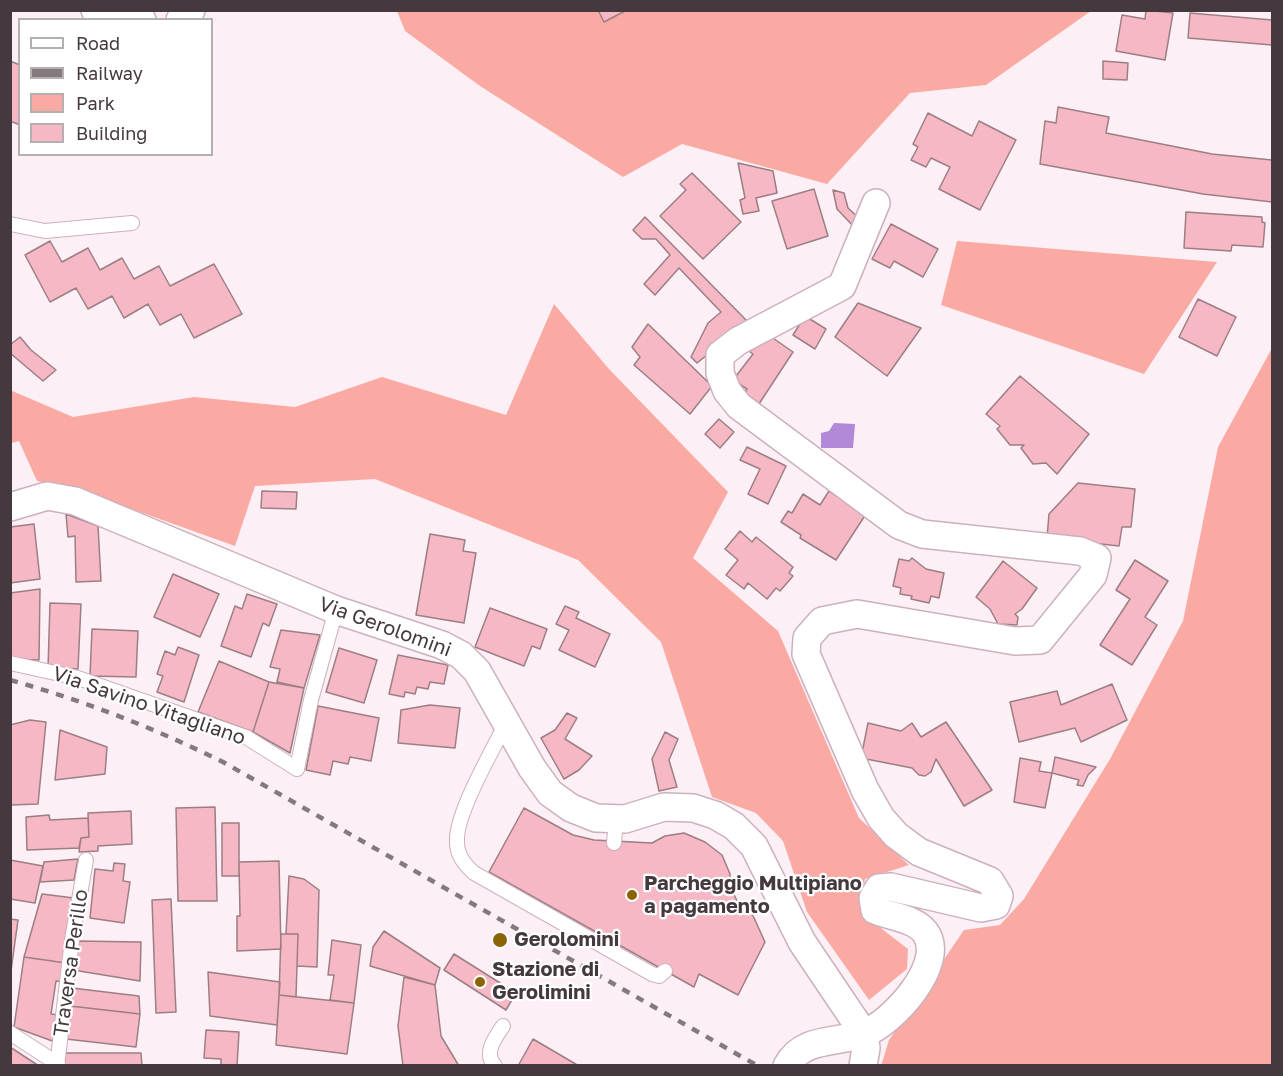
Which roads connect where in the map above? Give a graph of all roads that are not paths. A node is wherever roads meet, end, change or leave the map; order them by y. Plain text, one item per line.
1 (95, 10) edge
2 (133, 18) edge
3 (876, 203) dead end
4 (132, 222) dead end
5 (10, 224) edge
6 (10, 507) edge
7 (336, 610) junction
8 (10, 663) edge
9 (506, 723) junction
10 (86, 860) dead end
11 (665, 971) dead end
12 (502, 1026) dead end
13 (10, 1033) edge
14 (864, 1034) junction
15 (57, 1065) edge
16 (495, 1065) edge
17 (786, 1065) edge
18 (863, 1065) edge

1 - 2 street
3 - 14 street
4 - 5 lane
6 - 7 street, Via Gerolomini
7 - 8 lane, Via Savino Vitagliano
7 - 9 street, Via Gerolomini
9 - 11 lane
9 - 14 street, Via Gerolomini
10 - 15 lane, Traversa Perillo
12 - 16 lane
13 - 15 lane
14 - 17 street
14 - 18 street

